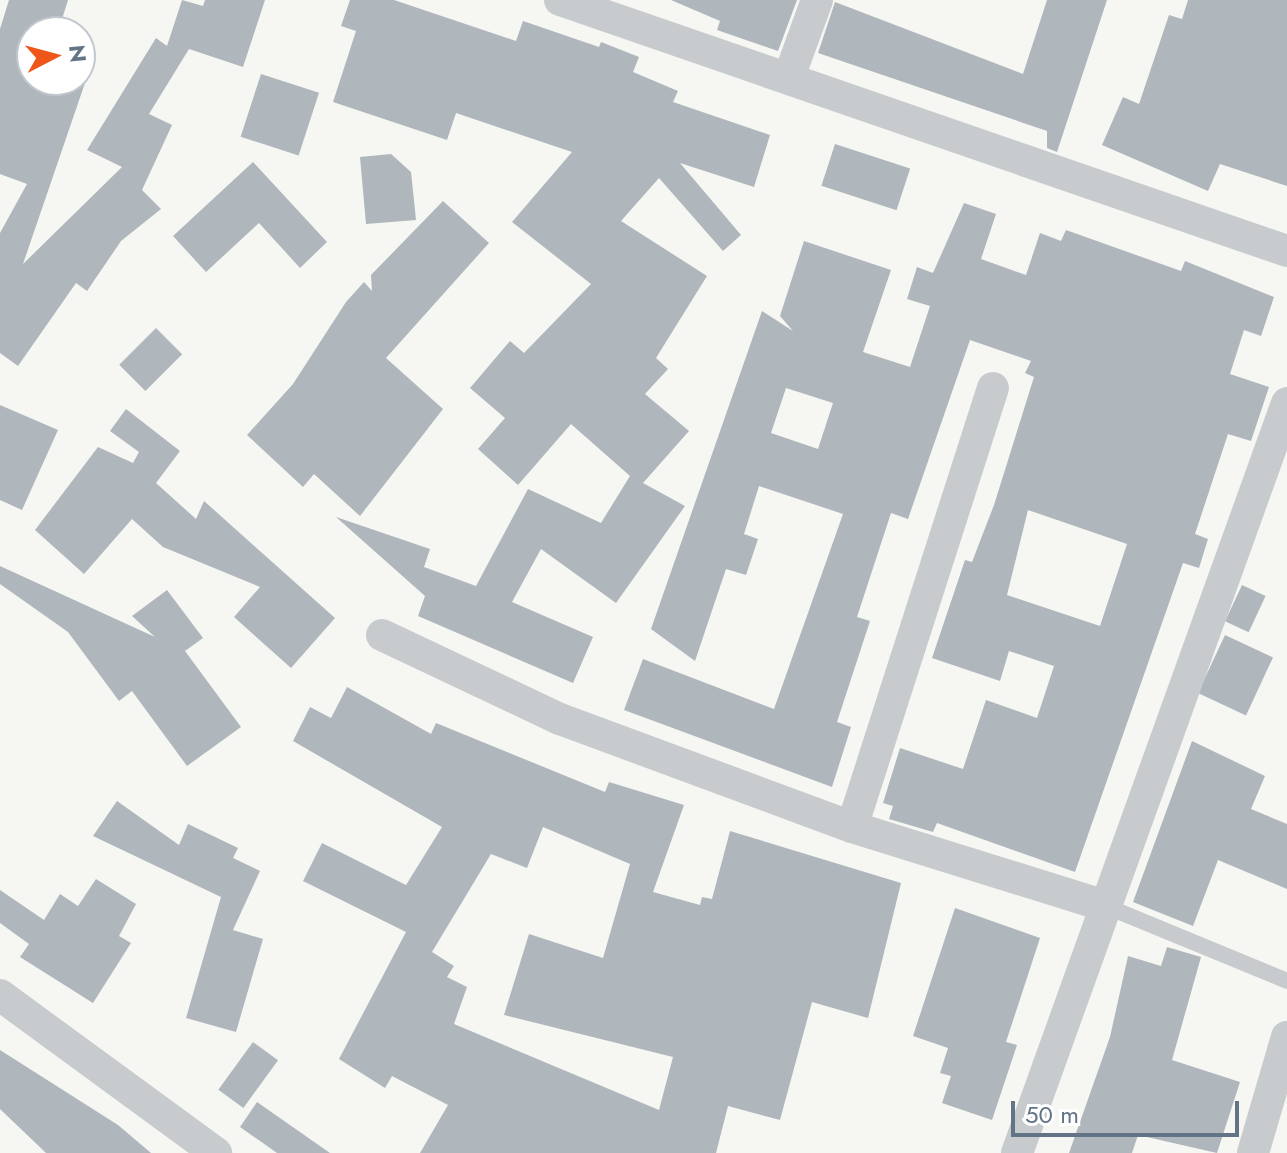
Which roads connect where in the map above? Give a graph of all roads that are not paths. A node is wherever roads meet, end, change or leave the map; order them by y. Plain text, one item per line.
1 (560, 0) edge
2 (817, 0) edge
3 (789, 77) junction
4 (1287, 251) edge
5 (993, 388) dead end
6 (1287, 403) edge
7 (382, 635) dead end
8 (852, 827) junction
9 (1103, 905) junction
10 (1287, 981) edge
11 (0, 995) edge
12 (1287, 1037) edge
13 (215, 1153) edge
14 (1017, 1153) edge
15 (1253, 1153) edge

1 - 3 street
2 - 3 street
3 - 4 street
5 - 8 street
6 - 9 street
7 - 8 street
8 - 9 street
9 - 10 lane
9 - 14 street
11 - 13 street
12 - 15 street

